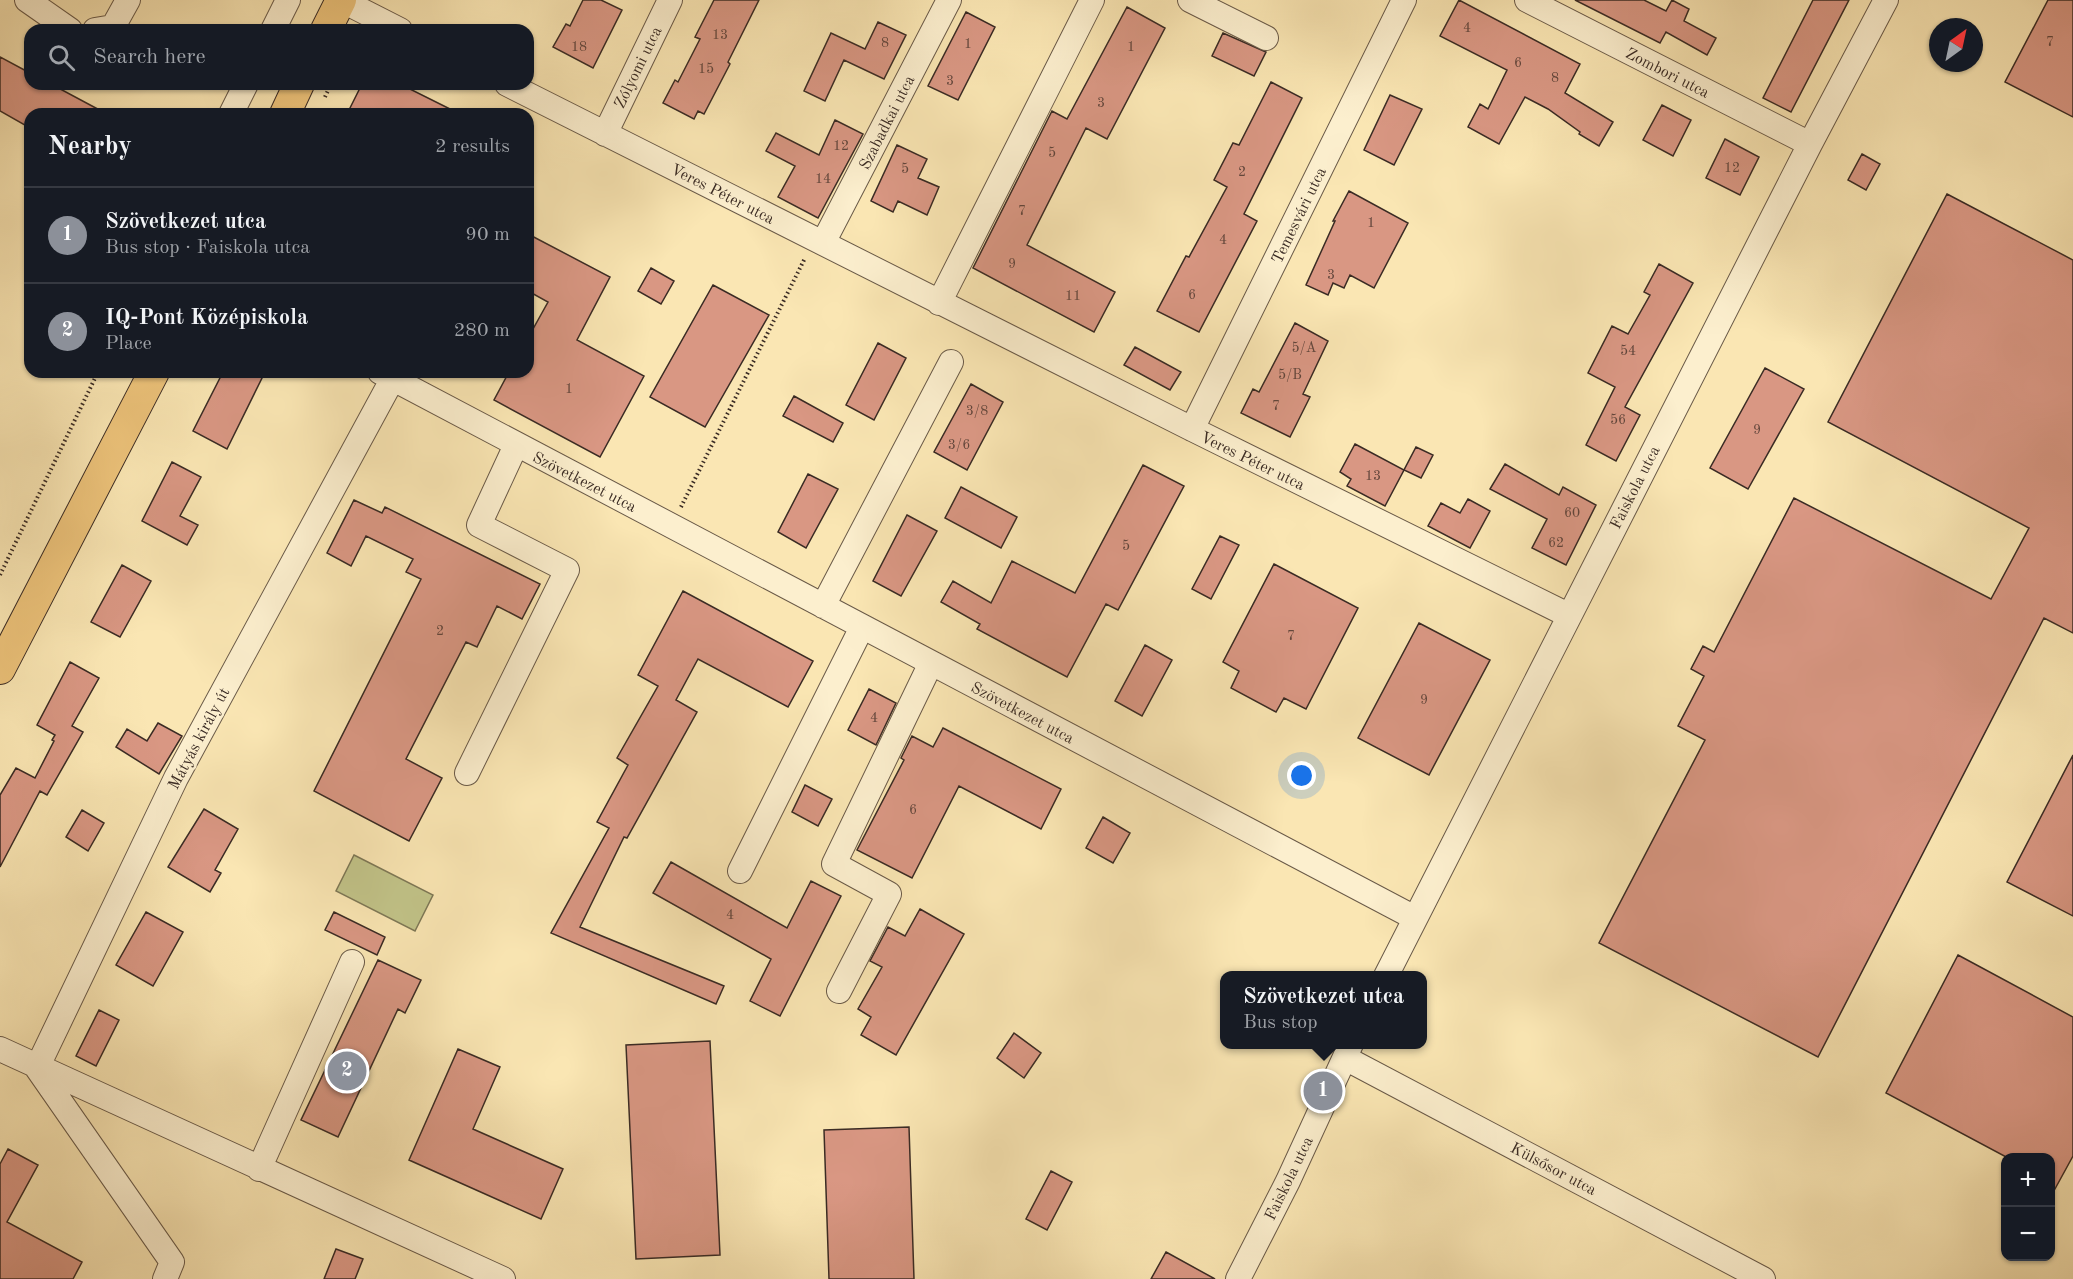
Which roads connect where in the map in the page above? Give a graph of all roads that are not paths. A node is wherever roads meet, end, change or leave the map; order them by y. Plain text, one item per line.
1 (27, 0) edge
2 (129, 0) edge
3 (288, 0) edge
4 (341, 0) edge
5 (670, 0) edge
6 (949, 0) edge
7 (1092, 0) edge
8 (1190, 0) edge
9 (1404, 0) edge
10 (1527, 0) edge
11 (1886, 0) edge
12 (61, 24) edge
13 (115, 24) edge
14 (276, 24) edge
15 (329, 24) edge
16 (388, 24) edge
17 (1266, 38) dead end
18 (243, 90) edge
19 (296, 90) edge
20 (519, 90) edge
21 (234, 108) edge
22 (288, 108) edge
23 (605, 134) junction
24 (1810, 144) junction
25 (819, 241) junction
26 (939, 303) junction
27 (951, 362) dead end
28 (151, 378) edge
29 (384, 378) edge
30 (392, 378) edge
31 (1192, 429) junction
32 (516, 445) junction
33 (823, 606) junction
34 (1568, 615) junction
35 (862, 627) junction
36 (931, 663) junction
37 (0, 669) edge
38 (467, 773) dead end
39 (740, 871) dead end
40 (1414, 918) junction
41 (352, 962) dead end
42 (1388, 971) edge
43 (839, 991) dead end
44 (0, 1049) edge
45 (1348, 1051) edge
46 (37, 1068) junction
47 (259, 1168) junction
48 (165, 1279) edge
49 (503, 1279) edge
50 (1239, 1279) edge
51 (1763, 1279) edge

1 - 12 street
2 - 13 street
3 - 14 street
4 - 15 main road
4 - 16 street
5 - 23 street, Zólyomi utca
6 - 25 street, Szabadkai utca
7 - 26 street
8 - 17 street
9 - 31 street, Temesvári utca
10 - 24 street, Zombori utca
11 - 24 street, Faiskola utca
18 - 21 street
19 - 22 main road
20 - 23 street, Veres Péter utca
23 - 25 street, Veres Péter utca
24 - 34 street, Faiskola utca
25 - 26 street, Veres Péter utca
26 - 31 street, Veres Péter utca
27 - 33 street
28 - 37 main road
29 - 46 street, Mátyás király út
30 - 32 street, Szövetkezet utca
31 - 34 street, Veres Péter utca
32 - 33 street, Szövetkezet utca
32 - 38 street
33 - 35 street, Szövetkezet utca
34 - 40 street, Faiskola utca
35 - 36 street, Szövetkezet utca
35 - 39 street
36 - 40 street, Szövetkezet utca
36 - 43 street
40 - 42 street, Faiskola utca
41 - 47 street
44 - 46 street
45 - 50 street, Faiskola utca
45 - 51 street, Külsősor utca
46 - 47 street
46 - 48 street
47 - 49 street

